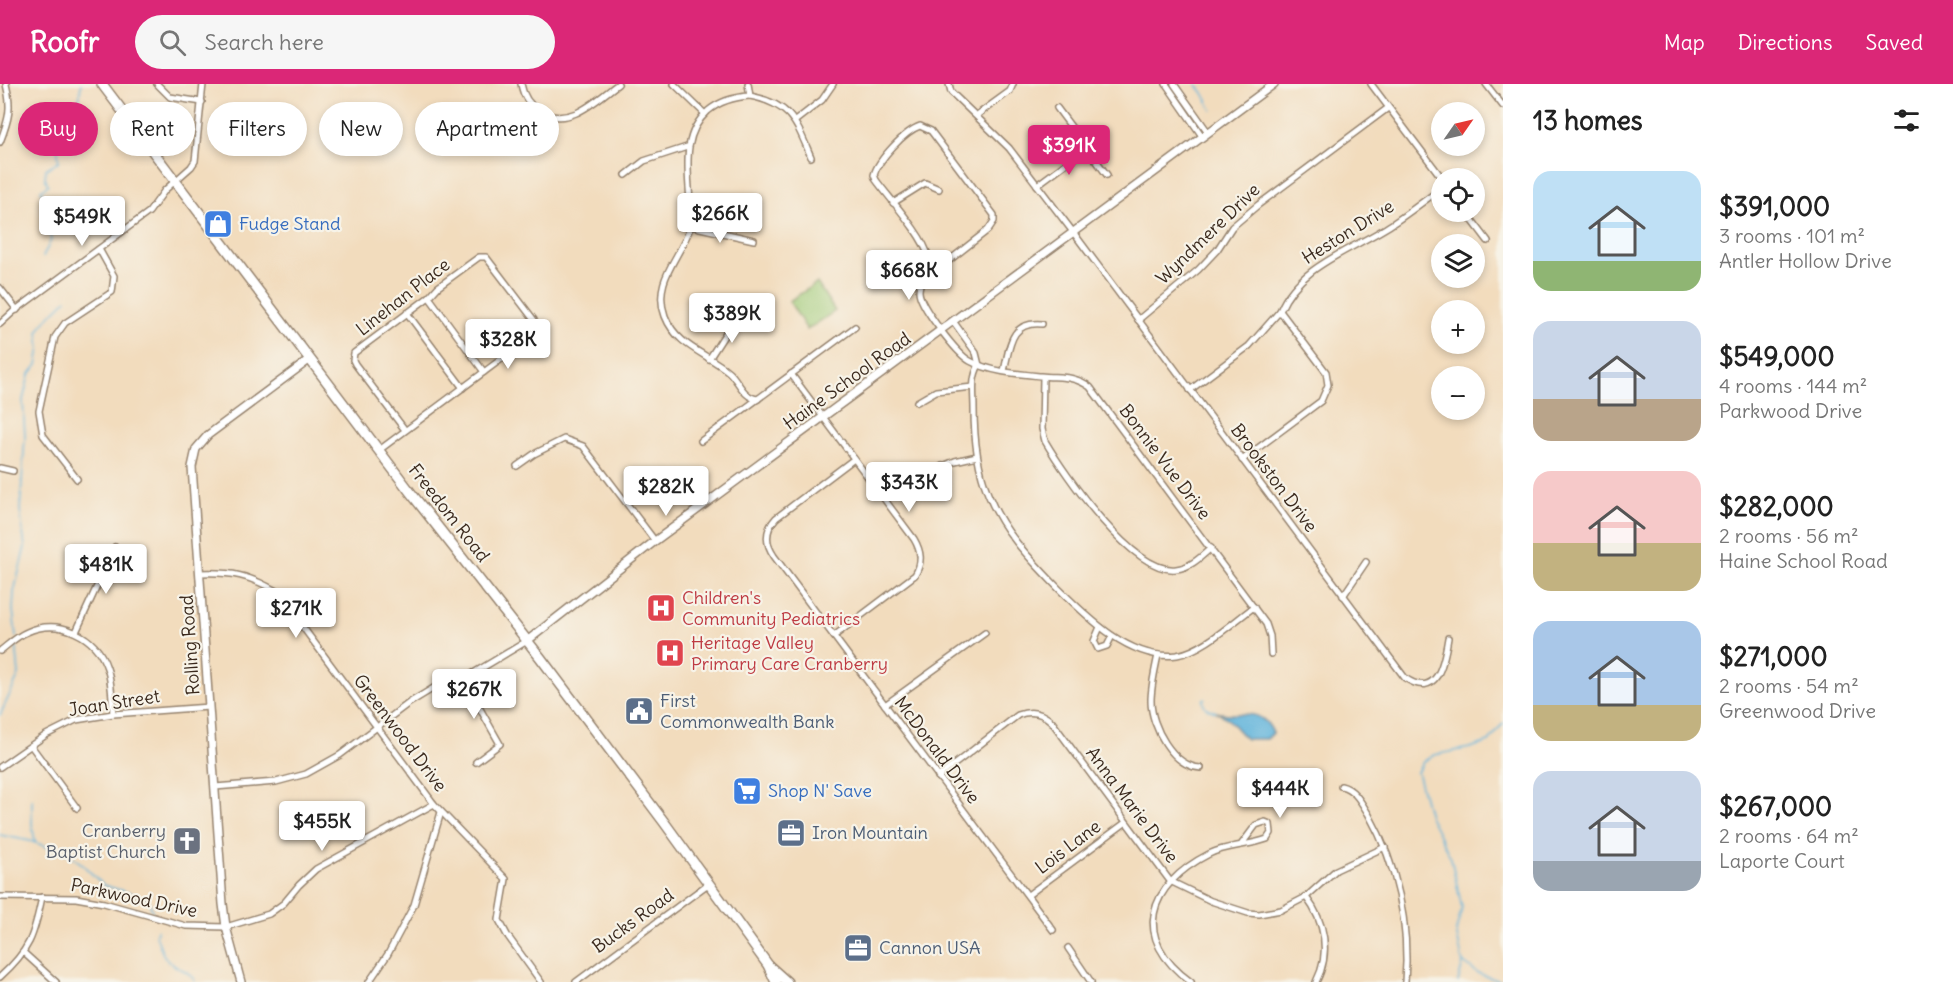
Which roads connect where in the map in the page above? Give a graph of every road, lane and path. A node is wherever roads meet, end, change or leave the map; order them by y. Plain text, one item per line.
1 (6, 84) edge
2 (102, 84) edge
3 (157, 84) edge
4 (203, 84) edge
5 (521, 84) edge
6 (618, 84) edge
7 (674, 84) edge
8 (748, 84) edge
9 (833, 84) edge
10 (949, 84) edge
11 (1013, 84) edge
12 (1166, 84) edge
13 (1174, 84) edge
14 (1274, 84) edge
15 (1371, 84) edge
16 (1486, 84) edge
17 (750, 96) junction
18 (202, 102) junction
19 (1503, 106) edge
20 (1057, 108) dead end
21 (1388, 108) junction
22 (705, 114) junction
23 (977, 115) junction
24 (795, 121) junction
25 (1205, 134) junction
26 (0, 142) edge
27 (687, 147) junction
28 (1087, 148) junction
29 (811, 157) dead end
30 (1434, 168) edge
31 (626, 175) dead end
32 (1107, 175) dead end
33 (174, 180) junction
34 (1036, 185) junction
35 (939, 189) dead end
36 (1431, 196) edge
37 (893, 203) junction
38 (1474, 222) edge
39 (691, 226) junction
40 (1073, 232) junction
41 (754, 240) dead end
42 (1488, 241) dead end
43 (99, 249) junction
44 (927, 265) junction
45 (0, 288) edge
46 (429, 297) junction
47 (17, 310) junction
48 (1280, 311) junction
49 (407, 313) junction
50 (736, 317) dead end
51 (1138, 320) junction
52 (953, 321) junction
53 (0, 324) edge
54 (1042, 324) dead end
55 (855, 327) dead end
56 (941, 331) junction
57 (709, 359) junction
58 (309, 360) junction
59 (979, 364) junction
60 (1004, 371) junction
61 (484, 372) junction
62 (791, 374) junction
63 (1043, 377) junction
64 (974, 387) junction
65 (463, 388) junction
66 (1190, 390) junction
67 (758, 399) junction
68 (917, 402) dead end
69 (824, 417) junction
70 (405, 430) junction
71 (700, 441) dead end
72 (378, 451) junction
73 (977, 456) junction
74 (854, 459) junction
75 (1242, 460) junction
76 (517, 466) dead end
77 (943, 466) dead end
78 (0, 468) edge
79 (13, 471) dead end
80 (77, 479) dead end
81 (655, 541) junction
82 (115, 547) dead end
83 (1211, 548) junction
84 (1366, 562) dead end
85 (200, 573) junction
86 (1343, 596) junction
87 (1254, 607) junction
88 (1100, 627) junction
89 (76, 632) junction
90 (985, 633) dead end
91 (834, 636) junction
92 (1112, 636) junction
93 (1448, 638) dead end
94 (527, 641) junction
95 (0, 651) edge
96 (1271, 654) dead end
97 (1158, 655) junction
98 (462, 677) junction
99 (885, 705) junction
100 (209, 706) junction
101 (113, 714) junction
102 (376, 728) junction
103 (32, 747) junction
104 (476, 762) dead end
105 (0, 767) edge
106 (1201, 768) dead end
107 (938, 777) junction
108 (1341, 786) dead end
109 (215, 787) junction
110 (434, 804) junction
111 (77, 808) dead end
112 (441, 812) junction
113 (1125, 823) junction
114 (1240, 845) junction
115 (1384, 846) junction
116 (1170, 881) junction
117 (708, 884) junction
118 (1028, 895) junction
119 (0, 897) edge
120 (42, 897) junction
121 (1306, 897) junction
122 (226, 927) junction
123 (1053, 930) dead end
124 (1068, 948) dead end
125 (24, 953) junction
126 (768, 965) junction
127 (0, 976) edge
128 (56, 982) edge
129 (241, 982) edge
130 (369, 982) edge
131 (541, 982) edge
132 (576, 982) edge
133 (776, 982) edge
134 (787, 982) edge
135 (1091, 982) edge
136 (1191, 982) edge
137 (1316, 982) edge
138 (1405, 982) edge

1 - 26 street
2 - 33 main road, Freedom Road
3 - 18 street
4 - 18 street
5 - 6 street
7 - 22 street
8 - 17 street
9 - 24 street
10 - 23 street, Brookston Drive
11 - 23 street
12 - 25 street
13 - 25 street
14 - 25 street, Haine School Road
15 - 21 street
16 - 19 street
17 - 22 street
17 - 24 street
18 - 33 street
20 - 28 street
21 - 30 street
21 - 51 street, Wyndmere Drive
22 - 27 street
23 - 34 street, Brookston Drive
24 - 29 street
25 - 40 street, Haine School Road
27 - 31 street
27 - 39 street
28 - 32 street
28 - 34 street
33 - 43 street
33 - 58 main road, Freedom Road
34 - 40 street, Brookston Drive
35 - 37 street
36 - 48 street, Heston Drive
37 - 44 street
37 - 44 street
38 - 42 street
39 - 41 street
39 - 57 street
40 - 51 street, Brookston Drive
40 - 52 street, Haine School Road
43 - 47 street
43 - 80 street
44 - 56 street, Bonnie Vue Drive
45 - 47 street
46 - 49 street, Linehan Place
46 - 61 street
46 - 61 street, Linehan Place
47 - 53 street
48 - 66 street, Heston Drive
48 - 75 street
49 - 65 street
49 - 70 street, Linehan Place
50 - 57 street
51 - 66 street, Brookston Drive
52 - 56 street, Haine School Road
52 - 59 street
54 - 60 street
55 - 62 street
56 - 59 street, Bonnie Vue Drive
56 - 69 street, Haine School Road
57 - 67 street
58 - 72 main road, Freedom Road
58 - 85 street, Rolling Road
59 - 60 street, Bonnie Vue Drive
59 - 64 street
60 - 63 street, Bonnie Vue Drive
61 - 65 street
62 - 67 street
62 - 69 street
63 - 83 street, Bonnie Vue Drive
63 - 83 street
64 - 68 street
64 - 73 street
65 - 70 street
66 - 75 street, Brookston Drive
67 - 71 street
69 - 74 street
69 - 81 street, Haine School Road
70 - 72 street
72 - 94 main road, Freedom Road
73 - 77 street
73 - 88 street
74 - 91 street, McDonald Drive
74 - 91 street
75 - 86 street, Brookston Drive
76 - 81 street
78 - 79 street
81 - 94 street, Haine School Road
82 - 89 street
83 - 87 street, Bonnie Vue Drive
84 - 86 street
85 - 100 street, Rolling Road
85 - 102 street, Greenwood Drive
86 - 93 street, Brookston Drive
87 - 96 street, Bonnie Vue Drive
87 - 97 street
88 - 92 street
88 - 92 street
89 - 95 street
89 - 101 street
90 - 99 street
91 - 99 street, McDonald Drive
92 - 97 street
94 - 98 street
94 - 117 main road, Freedom Road
97 - 106 street
98 - 102 street
98 - 104 street
99 - 107 street, McDonald Drive
100 - 101 street, Joan Street
100 - 109 street, Rolling Road
101 - 103 street, Joan Street
102 - 109 street
102 - 110 street, Greenwood Drive
103 - 105 street, Joan Street
103 - 111 street
107 - 113 street, Anna Marie Drive
107 - 118 street, McDonald Drive
108 - 115 street
109 - 122 street, Rolling Road
110 - 112 street, Greenwood Drive
110 - 122 street, Parkwood Drive
112 - 130 street, Greenwood Drive
112 - 131 street, Greenwood Drive
113 - 116 street, Anna Marie Drive
113 - 118 street, Lois Lane
114 - 114 street
114 - 116 street
115 - 121 street, Anna Marie Drive
115 - 138 street
116 - 121 street, Anna Marie Drive
116 - 136 street
117 - 126 main road, Freedom Road
117 - 132 street, Bucks Road
118 - 123 street, McDonald Drive
119 - 120 street, Parkwood Drive
120 - 122 street, Parkwood Drive
120 - 125 street
121 - 137 street
122 - 129 street, Rolling Road
124 - 135 street
125 - 127 street
125 - 128 street
126 - 133 main road, Freedom Road
126 - 134 main road, Freedom Road

